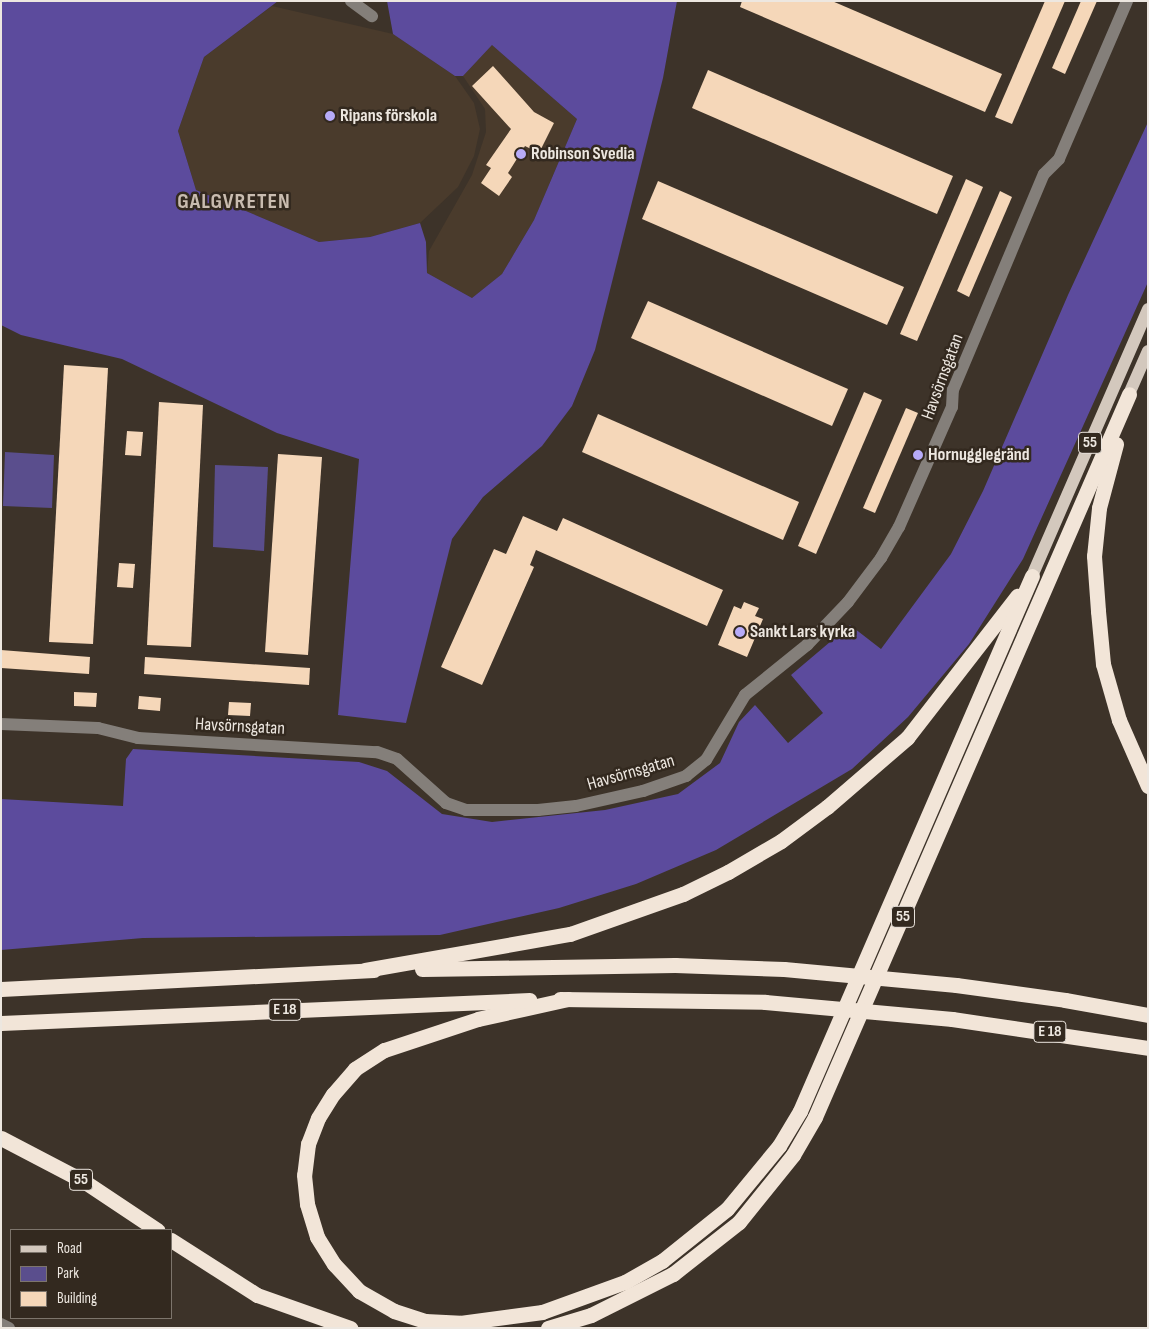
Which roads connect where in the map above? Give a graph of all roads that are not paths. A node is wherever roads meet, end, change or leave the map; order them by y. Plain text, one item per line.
1 (351, 1) edge
2 (1127, 1) edge
3 (372, 16) dead end
4 (1148, 309) edge
5 (1148, 351) edge
6 (1129, 394) junction
7 (1032, 576) junction
8 (1, 724) edge
9 (1148, 786) edge
10 (365, 970) junction
11 (1, 989) edge
12 (568, 999) junction
13 (1148, 1015) edge
14 (1, 1024) edge
15 (1148, 1048) edge
16 (1, 1138) edge
17 (156, 1229) edge
18 (172, 1241) edge
19 (1, 1324) edge
20 (9, 1328) edge
21 (350, 1328) edge
22 (548, 1328) edge

1 - 3 street
2 - 8 street, Havsörnsgatan
4 - 7 main road, 55
5 - 6 main road, 55
6 - 9 highway
6 - 22 highway, 55
7 - 10 highway, 55
7 - 12 highway
10 - 11 highway, E 18
10 - 13 highway, E 18, bridge
12 - 14 highway, E 18
12 - 15 highway, E 18, bridge
16 - 17 highway, 55
18 - 21 highway
19 - 20 street

